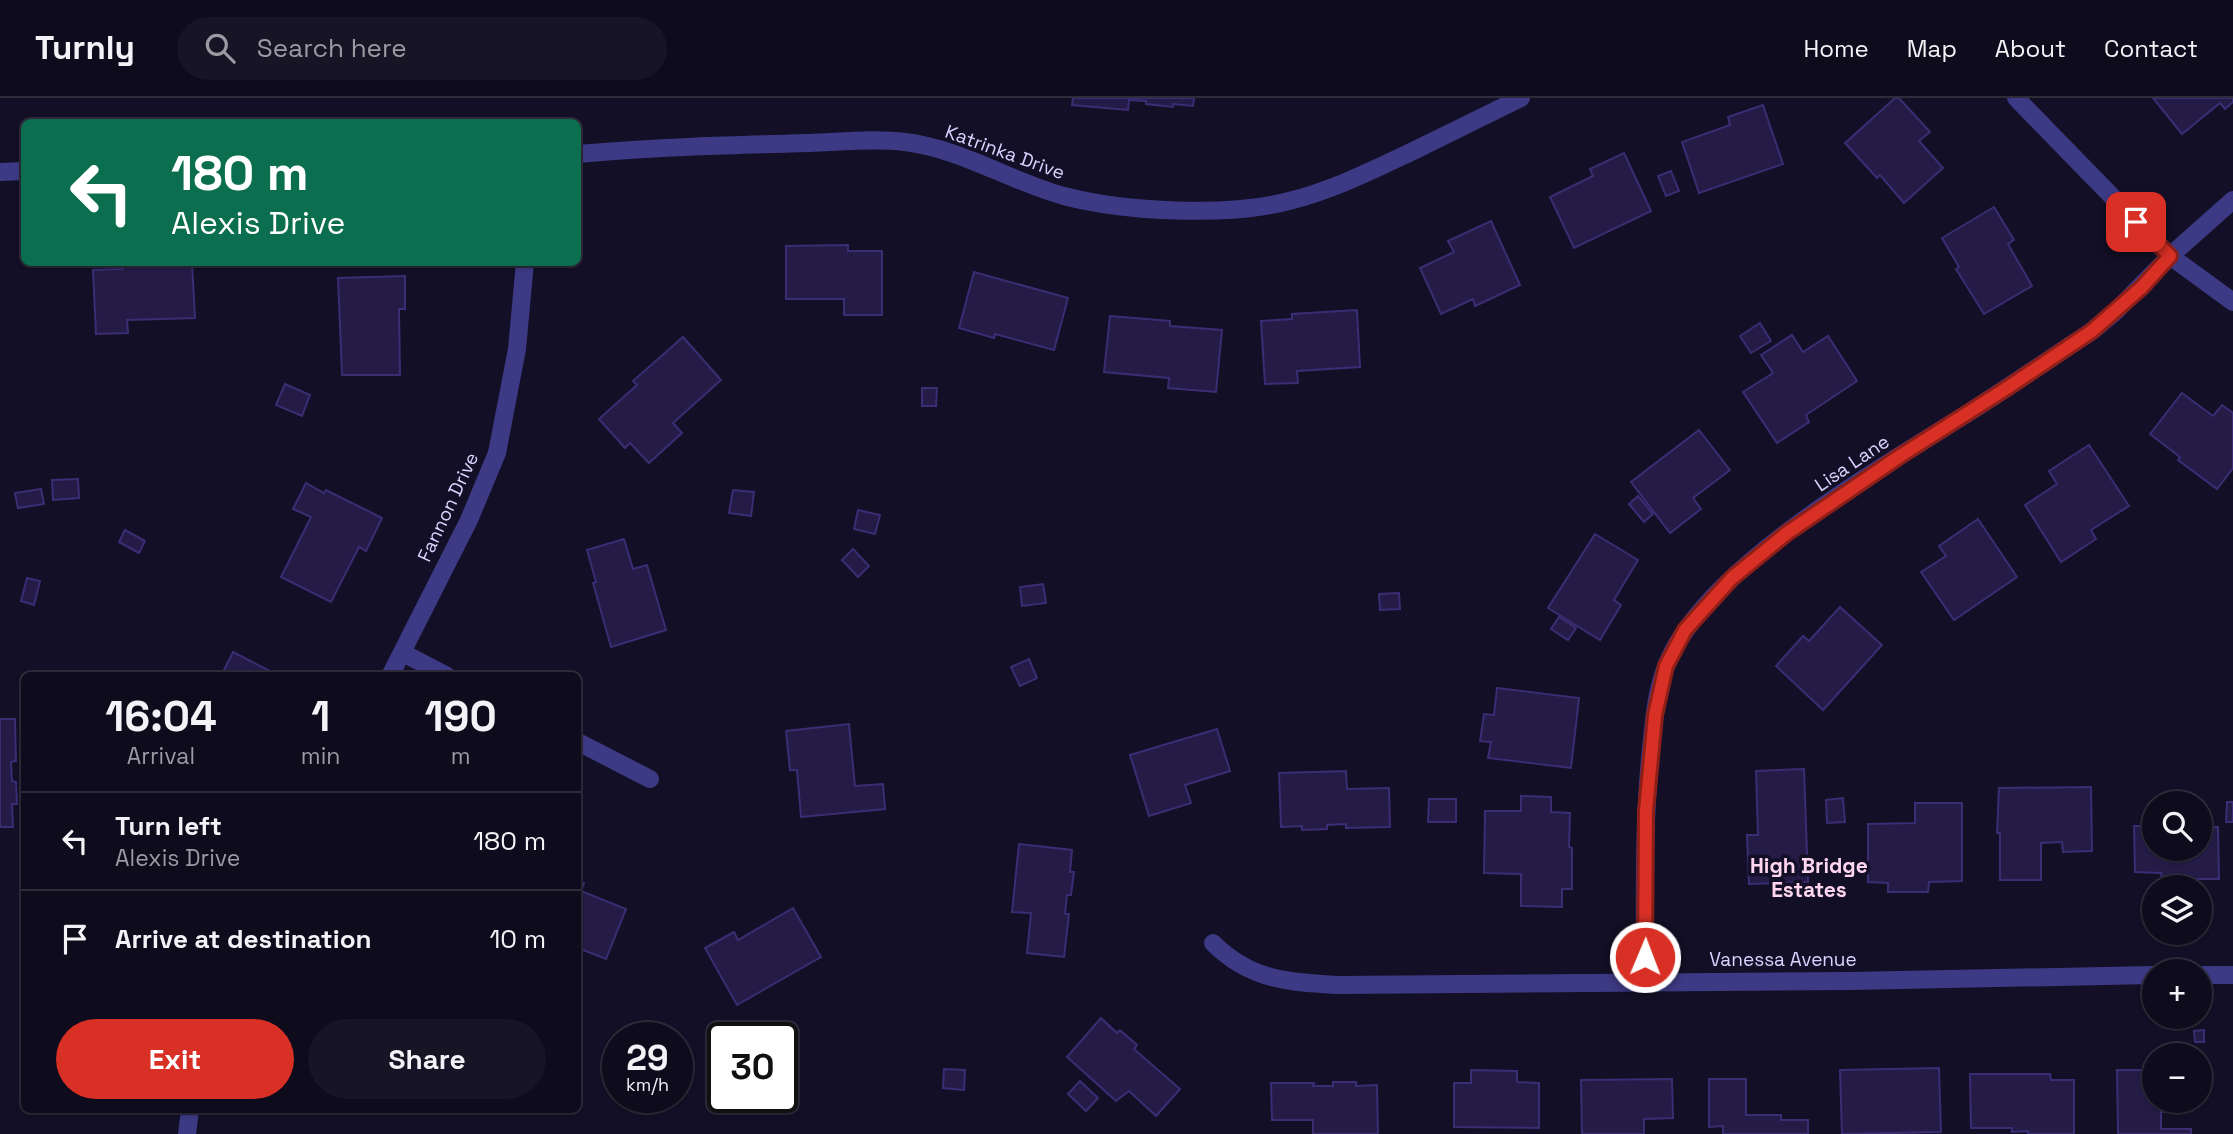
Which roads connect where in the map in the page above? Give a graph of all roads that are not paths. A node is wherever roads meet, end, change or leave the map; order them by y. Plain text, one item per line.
1 (1521, 98) edge
2 (2016, 98) edge
3 (581, 154) edge
4 (21, 171) edge
5 (0, 172) edge
6 (2233, 200) edge
7 (2170, 256) junction
8 (525, 266) edge
9 (2233, 302) edge
10 (402, 653) junction
11 (392, 672) edge
12 (439, 672) edge
13 (581, 744) edge
14 (650, 779) dead end
15 (1213, 943) dead end
16 (2142, 975) edge
17 (2212, 975) edge
18 (2233, 975) edge
19 (1645, 981) junction
20 (190, 1113) edge
21 (187, 1134) edge

1 - 3 street, Katrinka Drive
2 - 7 street
4 - 5 street
6 - 7 street, Lisa Lane
7 - 9 street
7 - 19 street, Lisa Lane
8 - 10 street, Fannon Drive
10 - 11 street, Fannon Drive
10 - 12 street
13 - 14 street
15 - 19 street, Vanessa Avenue
16 - 19 street, Vanessa Avenue
17 - 18 street
20 - 21 street

